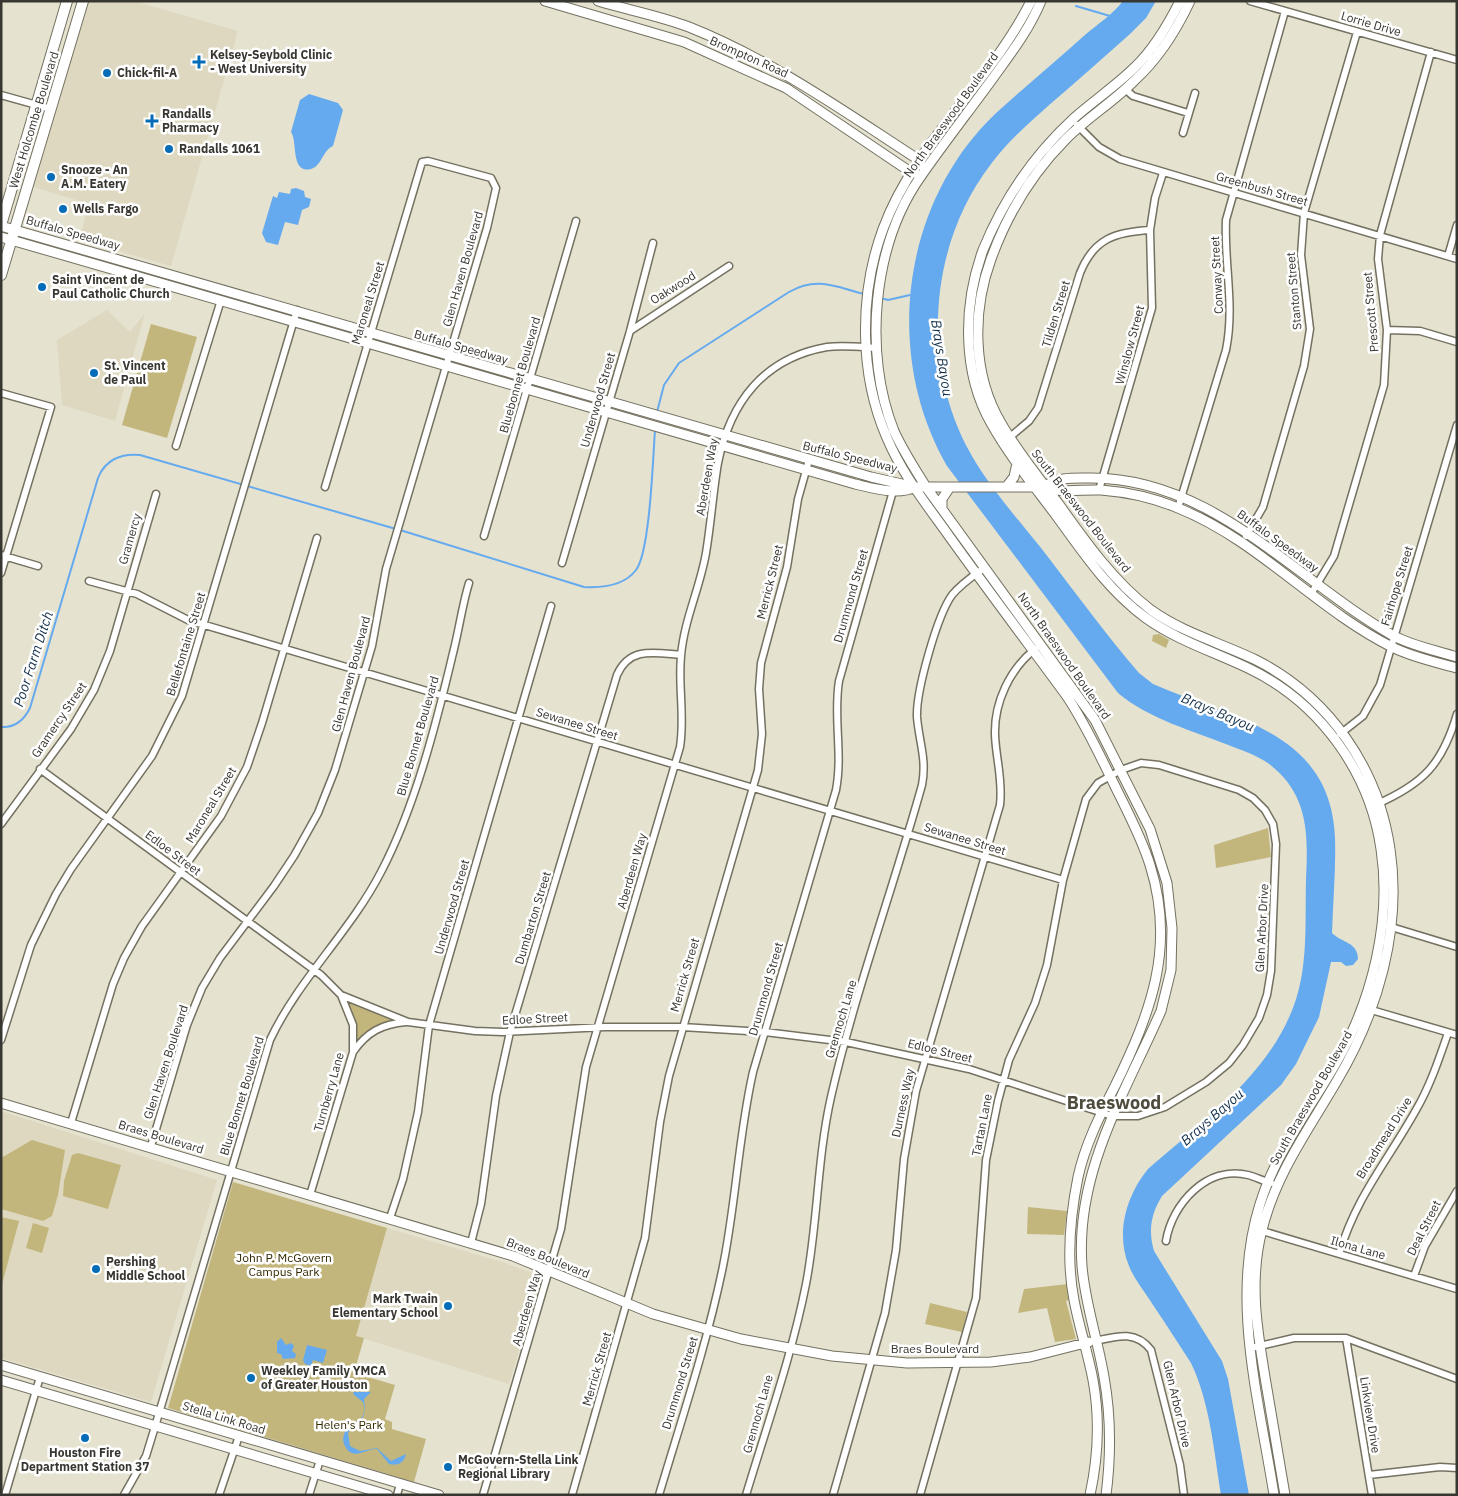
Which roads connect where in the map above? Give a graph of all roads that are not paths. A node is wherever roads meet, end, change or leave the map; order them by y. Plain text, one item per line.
1 (67, 1) edge
2 (83, 1) edge
3 (545, 1) edge
4 (598, 1) edge
5 (1031, 1) edge
6 (1041, 1) edge
7 (1180, 1) edge
8 (1190, 1) edge
9 (1250, 1) edge
10 (1285, 11) junction
11 (1357, 32) junction
12 (1430, 52) junction
13 (994, 59) junction
14 (1457, 60) edge
15 (1002, 65) junction
16 (775, 68) junction
17 (766, 80) junction
18 (1125, 90) junction
19 (1194, 94) dead end
20 (1, 95) edge
21 (36, 105) junction
22 (51, 109) junction
23 (1188, 113) junction
24 (849, 116) junction
25 (1076, 123) junction
26 (843, 125) junction
27 (1182, 133) dead end
28 (919, 160) junction
29 (460, 170) joint
30 (1162, 172) junction
31 (912, 173) junction
32 (923, 173) junction
33 (1232, 193) junction
34 (1304, 213) junction
35 (576, 221) dead end
36 (1, 225) edge
37 (1457, 225) edge
38 (1150, 230) junction
39 (14, 235) junction
40 (1380, 235) junction
41 (1, 237) edge
42 (653, 243) dead end
43 (1448, 256) junction
44 (1457, 259) edge
45 (130, 262) junction
46 (729, 266) dead end
47 (120, 271) junction
48 (1, 275) edge
49 (874, 289) junction
50 (221, 300) junction
51 (297, 310) junction
52 (294, 322) junction
53 (1387, 330) junction
54 (630, 331) junction
55 (371, 333) junction
56 (1457, 342) edge
57 (368, 343) junction
58 (867, 347) junction
59 (877, 348) junction
60 (448, 361) junction
61 (529, 384) junction
62 (1, 393) edge
63 (609, 402) junction
64 (606, 412) junction
65 (1457, 425) edge
66 (1010, 437) junction
67 (724, 441) junction
68 (176, 446) dead end
69 (897, 459) junction
70 (809, 460) junction
71 (1017, 463) junction
72 (806, 470) junction
73 (1103, 478) junction
74 (888, 481) junction
75 (1006, 486) junction
76 (1034, 486) junction
77 (325, 487) dead end
78 (915, 487) junction
79 (926, 487) junction
80 (952, 487) junction
81 (1044, 487) junction
82 (1099, 490) junction
83 (893, 491) junction
84 (1069, 491) junction
85 (156, 494) dead end
86 (1182, 497) junction
87 (1178, 508) junction
88 (942, 510) junction
89 (1063, 510) junction
90 (1249, 533) junction
91 (484, 536) dead end
92 (317, 538) dead end
93 (1241, 542) junction
94 (4, 556) edge
95 (562, 563) dead end
96 (38, 566) dead end
97 (984, 568) junction
98 (1, 573) edge
99 (976, 573) junction
100 (89, 581) dead end
101 (469, 583) dead end
102 (1317, 585) junction
103 (127, 591) junction
104 (1311, 594) junction
105 (551, 606) dead end
106 (204, 625) junction
107 (1394, 636) junction
108 (1042, 644) junction
109 (1391, 646) junction
110 (284, 648) junction
111 (1033, 651) junction
112 (681, 655) junction
113 (1457, 657) edge
114 (1457, 668) edge
115 (365, 672) junction
116 (442, 695) junction
117 (1457, 714) edge
118 (520, 718) junction
119 (1342, 732) junction
120 (1334, 738) junction
121 (598, 742) junction
122 (675, 765) junction
123 (40, 769) junction
124 (1122, 770) junction
125 (1110, 776) junction
126 (753, 788) junction
127 (1376, 805) junction
128 (830, 811) junction
129 (108, 819) junction
130 (1, 824) edge
131 (908, 834) junction
132 (986, 857) junction
133 (180, 873) junction
134 (1063, 880) junction
135 (248, 921) junction
136 (1386, 926) junction
137 (1162, 941) junction
138 (1173, 941) junction
139 (1457, 947) edge
140 (315, 971) junction
141 (341, 995) junction
142 (1366, 1008) junction
143 (408, 1022) junction
144 (430, 1025) junction
145 (598, 1027) junction
146 (682, 1027) junction
147 (510, 1032) junction
148 (765, 1032) junction
149 (1448, 1033) junction
150 (1457, 1035) edge
151 (1, 1040) edge
152 (846, 1042) junction
153 (353, 1052) junction
154 (925, 1058) junction
155 (1004, 1080) junction
156 (1, 1103) edge
157 (1102, 1111) junction
158 (1112, 1116) junction
159 (71, 1124) junction
160 (151, 1146) junction
161 (230, 1171) junction
162 (1267, 1182) junction
163 (1276, 1186) junction
164 (1457, 1191) edge
165 (310, 1195) junction
166 (1073, 1212) junction
167 (1083, 1213) junction
168 (390, 1218) junction
169 (1257, 1230) junction
170 (1166, 1241) dead end
171 (471, 1243) junction
172 (1339, 1254) junction
173 (550, 1271) junction
174 (1414, 1276) junction
175 (1457, 1289) edge
176 (627, 1304) junction
177 (708, 1330) junction
178 (1346, 1338) junction
179 (1095, 1341) junction
180 (1084, 1344) junction
181 (1255, 1346) junction
182 (790, 1348) junction
183 (872, 1360) junction
184 (959, 1363) junction
185 (1, 1365) edge
186 (40, 1377) junction
187 (1457, 1379) edge
188 (1, 1380) edge
189 (78, 1388) junction
190 (36, 1390) junction
191 (93, 1392) junction
192 (117, 1400) junction
193 (74, 1401) junction
194 (89, 1406) junction
195 (159, 1411) junction
196 (113, 1413) junction
197 (155, 1425) junction
198 (239, 1436) junction
199 (1110, 1442) junction
200 (1097, 1448) junction
201 (235, 1449) junction
202 (320, 1460) junction
203 (1457, 1468) edge
204 (316, 1473) junction
205 (1369, 1475) junction
206 (400, 1484) junction
207 (5, 1495) edge
208 (124, 1495) edge
209 (219, 1495) edge
210 (309, 1495) edge
211 (388, 1495) edge
212 (397, 1495) edge
213 (439, 1495) edge
214 (483, 1495) edge
215 (572, 1495) edge
216 (659, 1495) edge
217 (746, 1495) edge
218 (832, 1495) edge
219 (920, 1495) edge
220 (1090, 1495) edge
221 (1106, 1495) edge
222 (1184, 1495) edge
223 (1274, 1495) edge
224 (1285, 1495) edge
225 (1372, 1495) edge

1 - 21 main road, West Holcombe Boulevard
2 - 22 main road, West Holcombe Boulevard
3 - 17 main road, Brompton Road
4 - 16 main road, Brompton Road
5 - 13 main road, North Braeswood Boulevard
6 - 15 main road, North Braeswood Boulevard
7 - 25 main road, South Braeswood Boulevard
8 - 18 main road, South Braeswood Boulevard
9 - 10 street, Lorrie Drive
10 - 11 street, Lorrie Drive
10 - 33 street, Conway Street
11 - 12 street, Lorrie Drive
11 - 34 street, Stanton Street
12 - 14 street, Lorrie Drive
12 - 40 street, Prescott Street
13 - 15 main road
13 - 28 main road, North Braeswood Boulevard
15 - 32 main road, North Braeswood Boulevard
16 - 17 main road
16 - 24 main road, Brompton Road
17 - 26 main road, Brompton Road
18 - 23 street
18 - 25 main road, South Braeswood Boulevard
19 - 23 street
20 - 21 street
21 - 22 street
21 - 36 main road, West Holcombe Boulevard
22 - 39 main road, West Holcombe Boulevard
23 - 27 street
24 - 26 main road
24 - 28 main road, Brompton Road
25 - 30 street, Greenbush Street
25 - 66 main road, South Braeswood Boulevard
25 - 71 main road, South Braeswood Boulevard
26 - 31 main road, Brompton Road
28 - 31 main road, North Braeswood Boulevard
28 - 32 main road
29 - 55 street, Maroneal Street
29 - 60 street, Glen Haven Boulevard
30 - 33 street, Greenbush Street
30 - 38 street, Winslow Street
31 - 32 main road
31 - 49 main road, North Braeswood Boulevard
32 - 49 main road, North Braeswood Boulevard
33 - 34 street, Greenbush Street
33 - 86 street, Conway Street
34 - 40 street, Greenbush Street
34 - 90 street, Stanton Street
35 - 61 street, Bluebonnet Boulevard
36 - 39 main road, Buffalo Speedway
37 - 43 street
38 - 66 street, Tilden Street
38 - 73 street, Winslow Street
39 - 41 main road, Buffalo Speedway
39 - 45 main road, Buffalo Speedway
39 - 47 main road, Buffalo Speedway
39 - 48 main road, West Holcombe Boulevard
40 - 43 street, Greenbush Street
40 - 53 street, Prescott Street
42 - 54 street, Underwood Street
43 - 44 street, Greenbush Street
45 - 47 main road
45 - 51 main road, Buffalo Speedway
46 - 54 street, Oakwood
47 - 50 main road, Buffalo Speedway
49 - 58 main road, North Braeswood Boulevard
49 - 59 main road, North Braeswood Boulevard
50 - 52 main road, Buffalo Speedway
50 - 68 street
51 - 52 street, Bellefontaine Street
51 - 55 main road, Buffalo Speedway
52 - 57 main road, Buffalo Speedway
52 - 106 street, Bellefontaine Street
53 - 56 street
53 - 102 street, Prescott Street
54 - 63 street, Underwood Street
55 - 57 street, Maroneal Street
55 - 60 main road, Buffalo Speedway
57 - 60 main road, Buffalo Speedway
57 - 77 street, Maroneal Street
58 - 59 street, Aberdeen Way
58 - 67 street, Aberdeen Way
58 - 69 main road, North Braeswood Boulevard
59 - 79 main road, North Braeswood Boulevard
60 - 61 main road, Buffalo Speedway
60 - 115 street, Glen Haven Boulevard
61 - 63 main road, Buffalo Speedway
61 - 64 main road, Buffalo Speedway
61 - 91 street, Bluebonnet Boulevard
62 - 94 street
63 - 64 street, Underwood Street
63 - 67 main road, Buffalo Speedway
64 - 67 main road, Buffalo Speedway
64 - 95 street, Underwood Street
65 - 107 street, Fairhope Street
66 - 81 main road, South Braeswood Boulevard
67 - 70 main road, Buffalo Speedway
67 - 72 main road, Buffalo Speedway
67 - 112 street, Aberdeen Way
69 - 74 main road
69 - 78 main road, North Braeswood Boulevard
70 - 72 street, Merrick Street
70 - 74 main road, Buffalo Speedway
71 - 75 main road
71 - 76 main road, South Braeswood Boulevard
72 - 83 main road, Buffalo Speedway
72 - 126 street, Merrick Street
73 - 81 main road, Buffalo Speedway
73 - 82 street, Winslow Street
73 - 86 main road, Buffalo Speedway
74 - 78 main road, Buffalo Speedway
75 - 76 main road, Buffalo Speedway
75 - 80 main road, Buffalo Speedway
76 - 81 main road, Buffalo Speedway
76 - 120 main road, South Braeswood Boulevard
78 - 79 main road, Buffalo Speedway
78 - 83 main road, Buffalo Speedway
78 - 99 main road, North Braeswood Boulevard
79 - 80 main road, Buffalo Speedway
79 - 88 main road, North Braeswood Boulevard
80 - 88 main road
81 - 84 main road, Buffalo Speedway
81 - 89 main road, South Braeswood Boulevard
82 - 84 main road, Buffalo Speedway
82 - 87 main road, Buffalo Speedway
83 - 128 street, Drummond Street
84 - 89 main road
85 - 103 street, Gramercy
86 - 87 street, Conway Street
86 - 90 main road, Buffalo Speedway
87 - 93 main road, Buffalo Speedway
88 - 97 main road, North Braeswood Boulevard
89 - 119 main road, South Braeswood Boulevard
90 - 93 street, Stanton Street
90 - 102 main road, Buffalo Speedway
92 - 110 street, Maroneal Street
93 - 104 main road, Buffalo Speedway
94 - 96 street
94 - 98 street
97 - 99 street, Grennoch Lane
97 - 108 main road, North Braeswood Boulevard
99 - 111 main road, North Braeswood Boulevard
99 - 131 street, Grennoch Lane
100 - 103 street, Sewanee Street
101 - 116 street, Blue Bonnet Boulevard
102 - 104 street, Prescott Street
102 - 107 main road, Buffalo Speedway
103 - 106 street, Sewanee Street
103 - 123 street, Gramercy Street
104 - 109 main road, Buffalo Speedway
105 - 118 street, Underwood Street
106 - 110 street, Sewanee Street
106 - 129 street, Bellefontaine Street
107 - 109 street, Fairhope Street
107 - 113 main road, Buffalo Speedway
108 - 111 street, Durness Way
108 - 124 main road, North Braeswood Boulevard
109 - 114 main road, Buffalo Speedway
109 - 119 street, Fairhope Street
110 - 115 street, Sewanee Street
110 - 133 street, Maroneal Street
111 - 125 main road, North Braeswood Boulevard
111 - 132 street, Durness Way
112 - 121 street, Dumbarton Street
112 - 122 street, Aberdeen Way
115 - 116 street, Sewanee Street
115 - 135 street, Glen Haven Boulevard
116 - 118 street, Sewanee Street
116 - 140 street, Blue Bonnet Boulevard
117 - 127 street
118 - 121 street, Sewanee Street
118 - 144 street, Underwood Street
119 - 120 street, Fairhope Street
119 - 127 main road, South Braeswood Boulevard
120 - 127 main road, South Braeswood Boulevard
121 - 122 street, Sewanee Street
121 - 147 street, Dumbarton Street
122 - 126 street, Sewanee Street
122 - 145 street, Aberdeen Way
123 - 129 street, Edloe Street
123 - 130 street, Gramercy Street
124 - 125 street, Glen Arbor Drive
124 - 138 main road, North Braeswood Boulevard
124 - 158 street, Glen Arbor Drive
125 - 134 street, Tartan Lane
125 - 137 main road, North Braeswood Boulevard
126 - 128 street, Sewanee Street
126 - 146 street, Merrick Street
127 - 136 main road, South Braeswood Boulevard
128 - 131 street, Sewanee Street
128 - 148 street, Drummond Street
129 - 133 street, Edloe Street
129 - 151 street, Bellefontaine Street
131 - 132 street, Sewanee Street
131 - 152 street, Grennoch Lane
132 - 134 street, Sewanee Street
132 - 154 street, Durness Way
133 - 135 street, Edloe Street
133 - 159 street, Maroneal Street
134 - 155 street, Tartan Lane
135 - 140 street, Edloe Street
135 - 160 street, Glen Haven Boulevard
136 - 139 street
136 - 142 main road, South Braeswood Boulevard
137 - 138 main road
137 - 157 main road, North Braeswood Boulevard
138 - 158 main road, North Braeswood Boulevard
140 - 141 street, Edloe Street
140 - 161 street, Blue Bonnet Boulevard
141 - 143 street, Edloe Street
141 - 153 street, Turnberry Lane
142 - 149 street
142 - 162 main road, South Braeswood Boulevard
142 - 163 main road, South Braeswood Boulevard
143 - 144 street, Edloe Street
143 - 153 street
144 - 147 street, Edloe Street
144 - 168 street, Underwood Street
145 - 146 street, Edloe Street
145 - 147 street, Edloe Street
145 - 173 street, Aberdeen Way
146 - 148 street, Edloe Street
146 - 176 street, Merrick Street
147 - 171 street, Dumbarton Street
148 - 152 street, Edloe Street
148 - 177 street, Drummond Street
149 - 150 street
149 - 172 street, Broadmead Drive
152 - 154 street, Edloe Street
152 - 182 street, Grennoch Lane
153 - 165 street, Turnberry Lane
154 - 155 street, Edloe Street
154 - 183 street, Durness Way
155 - 157 street, Edloe Street
155 - 184 street, Tartan Lane
156 - 159 main road, Braes Boulevard
157 - 158 street, Glen Arbor Drive
157 - 166 main road, North Braeswood Boulevard
158 - 167 main road, North Braeswood Boulevard
159 - 160 main road, Braes Boulevard
160 - 161 main road, Braes Boulevard
161 - 165 main road, Braes Boulevard
161 - 195 street, Blue Bonnet Boulevard
162 - 163 street
162 - 169 main road, South Braeswood Boulevard
162 - 170 street
163 - 169 main road, South Braeswood Boulevard
164 - 174 street, Deal Street
165 - 168 main road, Braes Boulevard
166 - 167 main road
166 - 180 main road, North Braeswood Boulevard
167 - 179 main road, North Braeswood Boulevard
168 - 171 main road, Braes Boulevard
169 - 172 street, Ilona Lane
169 - 181 main road, South Braeswood Boulevard
171 - 173 main road, Braes Boulevard
172 - 174 street, Ilona Lane
173 - 176 main road, Braes Boulevard
173 - 214 street, Aberdeen Way
174 - 175 street, Ilona Lane
176 - 177 main road, Braes Boulevard
176 - 215 street, Merrick Street
177 - 182 main road, Braes Boulevard
177 - 216 street, Drummond Street
178 - 181 street
178 - 187 street
178 - 205 street, Linkview Drive
179 - 180 main road, Braes Boulevard
179 - 199 main road, North Braeswood Boulevard
179 - 222 street, Glen Arbor Drive
180 - 184 main road, Braes Boulevard
180 - 200 main road, North Braeswood Boulevard
181 - 223 main road, South Braeswood Boulevard
181 - 224 main road, South Braeswood Boulevard
182 - 183 main road, Braes Boulevard
182 - 217 street, Grennoch Lane
183 - 184 main road, Braes Boulevard
183 - 218 street, Durness Way
184 - 219 street, Tartan Lane
185 - 186 main road, Stella Link Road
186 - 189 main road, Stella Link Road
186 - 190 street
188 - 190 main road
189 - 191 main road, Stella Link Road
189 - 193 main road
190 - 193 main road
190 - 207 street
191 - 192 main road, Stella Link Road
191 - 194 main road
192 - 195 main road, Stella Link Road
192 - 196 main road
193 - 194 main road
194 - 196 main road
195 - 197 street, Blue Bonnet Boulevard
195 - 198 main road, Stella Link Road
196 - 197 main road
197 - 201 main road
197 - 208 street, Blue Bonnet Boulevard
198 - 201 street
198 - 202 main road, Stella Link Road
199 - 200 main road
199 - 221 main road, North Braeswood Boulevard
200 - 220 main road, North Braeswood Boulevard
201 - 204 main road
201 - 209 street
202 - 204 street
202 - 206 main road, Stella Link Road
203 - 205 street
204 - 210 street
204 - 211 main road
205 - 225 street, Linkview Drive
206 - 212 street
206 - 213 main road, Stella Link Road

